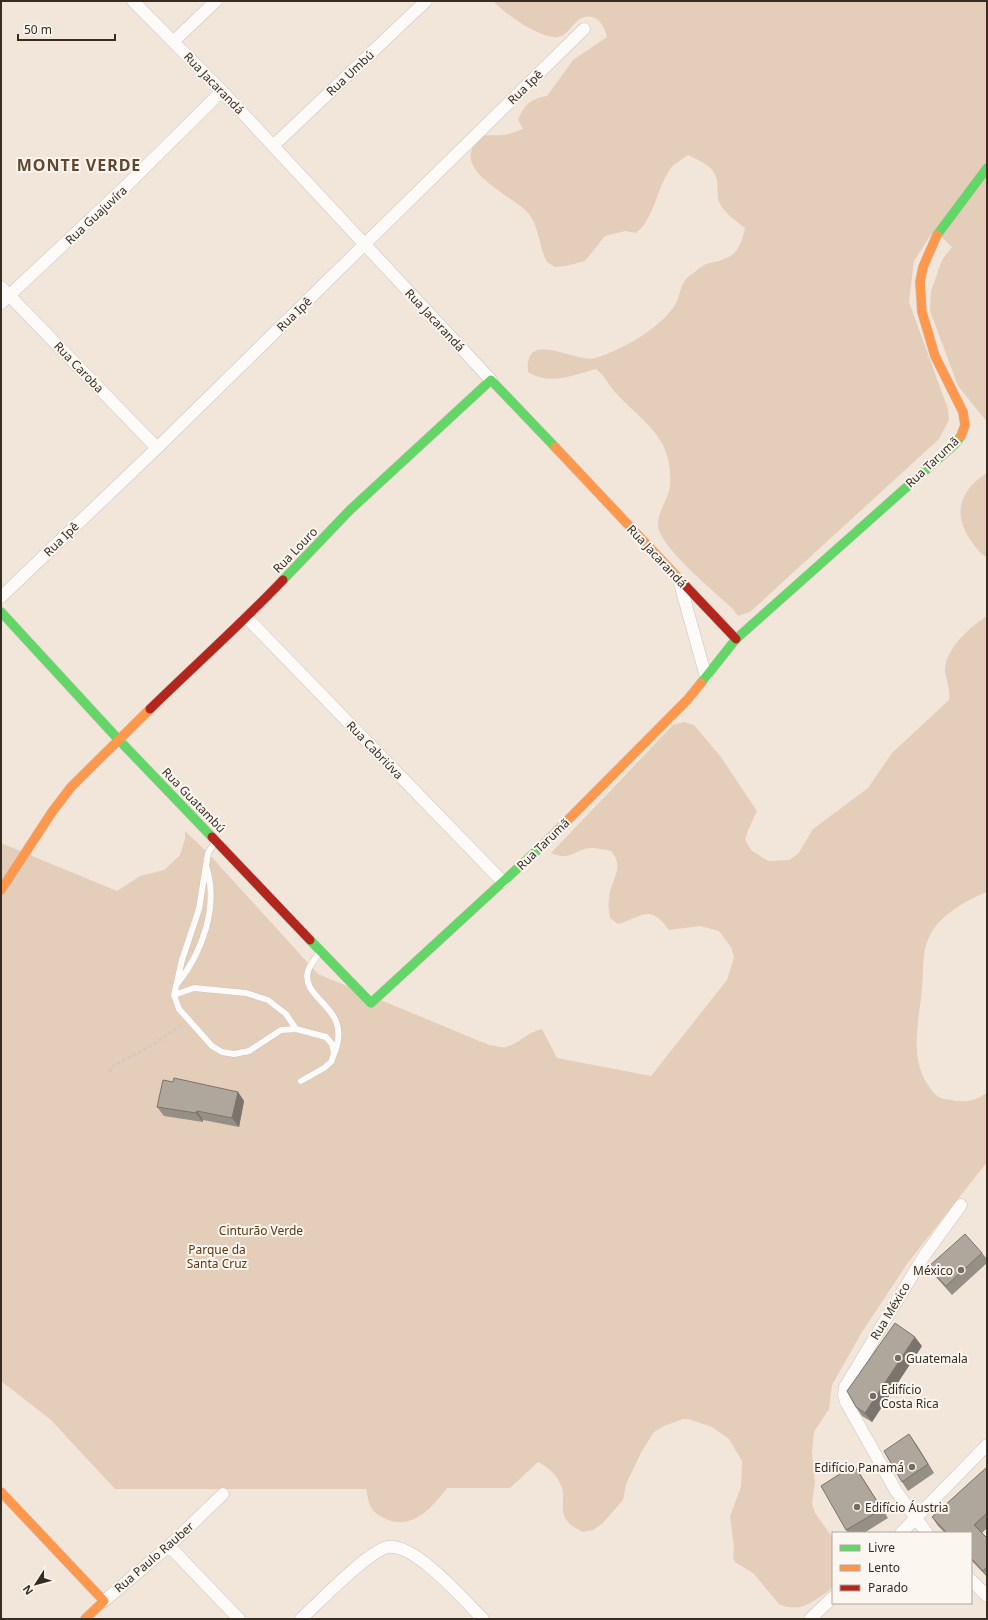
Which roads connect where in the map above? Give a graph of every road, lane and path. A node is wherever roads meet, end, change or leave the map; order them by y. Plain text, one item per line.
1 (133, 1) edge
2 (216, 1) edge
3 (426, 1) edge
4 (584, 30) dead end
5 (174, 41) junction
6 (222, 91) junction
7 (273, 146) junction
8 (987, 168) edge
9 (365, 245) junction
10 (4, 295) edge
11 (491, 380) junction
12 (156, 448) junction
13 (679, 579) junction
14 (1, 597) edge
15 (1, 612) edge
16 (247, 618) junction
17 (736, 639) junction
18 (706, 676) junction
19 (118, 739) junction
20 (216, 841) junction
21 (206, 864) junction
22 (503, 882) junction
23 (1, 890) edge
24 (321, 951) junction
25 (176, 985) junction
26 (174, 995) junction
27 (372, 1003) joint
28 (188, 1020) junction
29 (296, 1029) junction
30 (334, 1054) junction
31 (110, 1072) dead end
32 (301, 1081) dead end
33 (961, 1205) dead end
34 (987, 1445) edge
35 (1, 1492) edge
36 (223, 1494) dead end
37 (915, 1520) junction
38 (902, 1532) edge
39 (925, 1532) edge
40 (169, 1546) junction
41 (972, 1581) edge
42 (987, 1596) edge
43 (832, 1598) edge
44 (104, 1601) junction
45 (85, 1619) edge
46 (239, 1619) edge
47 (300, 1619) edge
48 (483, 1619) edge
49 (810, 1619) edge

1 - 5 street, Rua Jacarandá
2 - 5 street
3 - 7 street, Rua Umbú
4 - 9 street, Rua Ipê
5 - 6 street, Rua Jacarandá
6 - 7 street, Rua Jacarandá
6 - 10 street, Rua Guajuvíra
7 - 9 street, Rua Jacarandá
8 - 17 street, Rua Tarumã
9 - 11 street, Rua Jacarandá
9 - 12 street, Rua Ipê
10 - 12 street, Rua Caroba
11 - 13 street, Rua Jacarandá
11 - 16 street, Rua Louro
12 - 14 street, Rua Ipê
13 - 17 street, Rua Jacarandá
13 - 18 street
15 - 19 street, Rua Guatambú
16 - 19 street, Rua Louro
16 - 22 street, Rua Cabriúva
17 - 18 street, Rua Tarumã
18 - 22 street, Rua Tarumã
19 - 20 street, Rua Guatambú
19 - 23 street, Rua Louro
20 - 21 lane
20 - 24 street, Rua Guatambú
21 - 25 lane
21 - 25 lane
22 - 27 street, Rua Tarumã
24 - 27 street, Rua Guatambú
24 - 30 lane
25 - 26 lane
26 - 28 lane
26 - 29 lane
28 - 29 lane
28 - 31 path
29 - 30 lane
30 - 32 lane
33 - 37 street, Rua México
34 - 37 street
35 - 44 street
36 - 40 street, Rua Paulo Rauber
37 - 38 street
37 - 39 street
40 - 44 street, Rua Paulo Rauber
40 - 46 street
41 - 42 street
43 - 49 street
44 - 45 street, Rua Paulo Rauber
47 - 48 street

